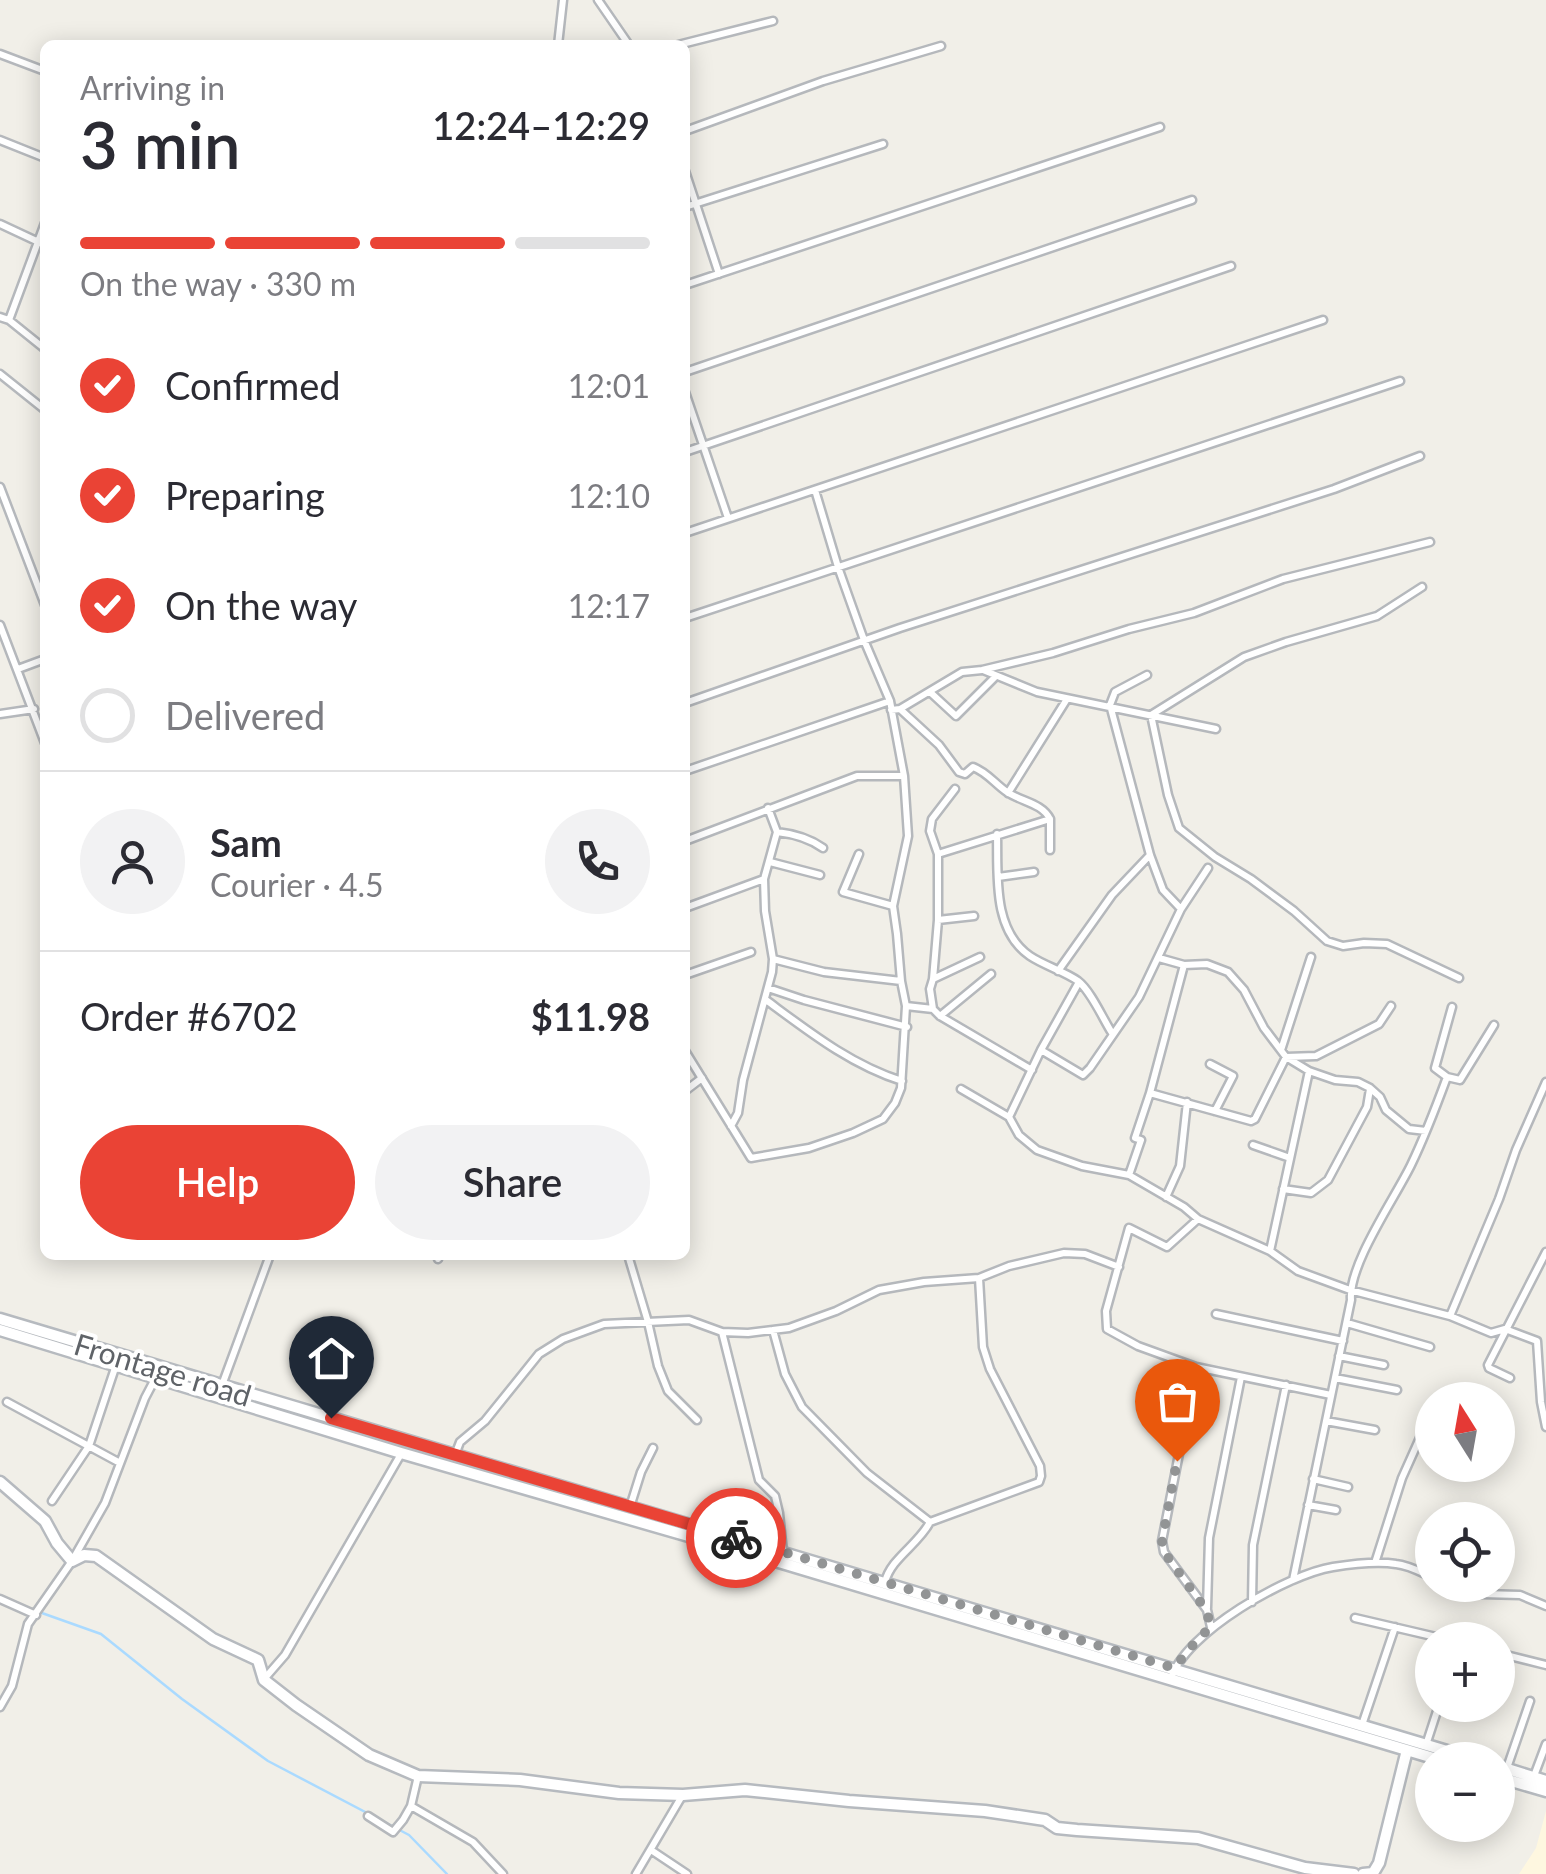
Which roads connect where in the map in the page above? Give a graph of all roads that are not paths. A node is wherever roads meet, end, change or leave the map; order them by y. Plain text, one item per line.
1 (563, 0) edge
2 (598, 0) edge
3 (773, 21) dead end
4 (559, 40) edge
5 (626, 40) edge
6 (690, 42) edge
7 (941, 46) dead end
8 (0, 54) edge
9 (40, 69) edge
10 (1160, 127) dead end
11 (690, 129) edge
12 (0, 140) edge
13 (884, 144) dead end
14 (40, 156) edge
15 (690, 184) edge
16 (1192, 200) dead end
17 (697, 203) junction
18 (690, 205) edge
19 (0, 224) edge
20 (40, 241) edge
21 (40, 247) edge
22 (1231, 266) dead end
23 (719, 274) junction
24 (690, 283) edge
25 (0, 316) edge
26 (9, 320) junction
27 (1323, 320) dead end
28 (40, 346) edge
29 (690, 370) edge
30 (0, 374) edge
31 (1400, 381) dead end
32 (40, 406) edge
33 (690, 406) edge
34 (704, 446) junction
35 (690, 450) edge
36 (1420, 456) dead end
37 (0, 487) edge
38 (815, 490) junction
39 (728, 518) junction
40 (690, 531) edge
41 (1430, 542) dead end
42 (838, 567) junction
43 (40, 580) edge
44 (1422, 586) dead end
45 (690, 616) edge
46 (0, 625) edge
47 (864, 640) junction
48 (40, 661) edge
49 (18, 668) junction
50 (982, 670) junction
51 (1147, 675) dead end
52 (996, 676) junction
53 (930, 692) junction
54 (1067, 699) junction
55 (690, 701) edge
56 (890, 701) junction
57 (1110, 706) junction
58 (34, 709) junction
59 (900, 709) junction
60 (891, 710) junction
61 (0, 714) edge
62 (1151, 715) junction
63 (40, 727) edge
64 (1216, 729) dead end
65 (690, 769) edge
66 (904, 776) junction
67 (956, 789) dead end
68 (1008, 793) junction
69 (768, 808) junction
70 (1050, 819) junction
71 (778, 832) junction
72 (998, 834) junction
73 (690, 839) edge
74 (823, 848) dead end
75 (1050, 850) dead end
76 (859, 854) dead end
77 (938, 854) junction
78 (1150, 855) junction
79 (770, 862) junction
80 (1208, 868) dead end
81 (1034, 872) dead end
82 (820, 875) dead end
83 (998, 877) junction
84 (764, 879) junction
85 (690, 906) edge
86 (892, 906) junction
87 (1181, 910) junction
88 (974, 916) dead end
89 (938, 920) junction
90 (752, 952) dead end
91 (980, 957) dead end
92 (1312, 957) dead end
93 (1159, 958) junction
94 (774, 959) junction
95 (1184, 965) junction
96 (1058, 971) junction
97 (690, 973) edge
98 (991, 974) dead end
99 (1459, 978) dead end
100 (933, 979) junction
101 (901, 981) junction
102 (1079, 982) junction
103 (768, 988) junction
104 (766, 1000) junction
105 (906, 1006) junction
106 (1391, 1006) dead end
107 (1452, 1007) dead end
108 (933, 1009) junction
109 (940, 1016) junction
110 (1494, 1025) dead end
111 (906, 1026) junction
112 (1112, 1033) junction
113 (1041, 1050) junction
114 (1283, 1054) junction
115 (690, 1059) edge
116 (1210, 1064) dead end
117 (1032, 1070) junction
118 (1309, 1071) junction
119 (1447, 1077) junction
120 (702, 1078) junction
121 (902, 1081) junction
122 (1546, 1082) edge
123 (690, 1088) edge
124 (1370, 1088) junction
125 (961, 1089) dead end
126 (1150, 1093) junction
127 (1187, 1102) junction
128 (1215, 1110) junction
129 (1009, 1117) junction
130 (730, 1127) junction
131 (1426, 1130) junction
132 (1252, 1145) dead end
133 (1290, 1158) junction
134 (1129, 1175) junction
135 (1283, 1188) junction
136 (1166, 1197) junction
137 (1198, 1219) junction
138 (1270, 1250) junction
139 (1546, 1252) edge
140 (268, 1260) edge
141 (629, 1260) edge
142 (1119, 1267) junction
143 (979, 1278) junction
144 (1350, 1290) junction
145 (1216, 1314) dead end
146 (1450, 1316) junction
147 (0, 1320) edge
148 (648, 1322) junction
149 (1346, 1323) junction
150 (0, 1330) edge
151 (773, 1330) junction
152 (1505, 1330) junction
153 (722, 1332) junction
154 (1343, 1340) junction
155 (1430, 1347) dead end
156 (1340, 1356) junction
157 (116, 1364) junction
158 (1384, 1365) dead end
159 (1196, 1367) junction
160 (156, 1376) junction
161 (1241, 1377) junction
162 (1335, 1378) junction
163 (1510, 1378) dead end
164 (1286, 1385) junction
165 (1397, 1390) dead end
166 (220, 1392) junction
167 (1331, 1395) junction
168 (8, 1402) dead end
169 (697, 1420) dead end
170 (1326, 1421) junction
171 (1546, 1427) edge
172 (1375, 1430) dead end
173 (89, 1446) junction
174 (653, 1448) dead end
175 (1415, 1449) edge
176 (401, 1453) junction
177 (454, 1454) junction
178 (120, 1464) junction
179 (1313, 1479) junction
180 (0, 1482) edge
181 (1348, 1487) dead end
182 (52, 1501) dead end
183 (1308, 1505) junction
184 (630, 1507) junction
185 (1336, 1510) dead end
186 (930, 1522) junction
187 (782, 1558) junction
188 (72, 1561) junction
189 (1374, 1563) junction
190 (1415, 1571) edge
191 (1293, 1580) junction
192 (885, 1582) junction
193 (1515, 1595) edge
194 (0, 1599) edge
195 (1252, 1603) junction
196 (1546, 1606) edge
197 (1206, 1610) junction
198 (36, 1615) junction
199 (1356, 1618) dead end
200 (1211, 1627) junction
201 (1395, 1627) junction
202 (1415, 1632) edge
203 (1515, 1657) edge
204 (1546, 1666) edge
205 (1173, 1674) junction
206 (264, 1680) junction
207 (1530, 1701) dead end
208 (0, 1707) edge
209 (1361, 1726) junction
210 (1419, 1742) edge
211 (1512, 1742) edge
212 (1546, 1744) edge
213 (1407, 1750) junction
214 (1415, 1752) edge
215 (1515, 1774) edge
216 (418, 1776) junction
217 (1515, 1777) edge
218 (1533, 1778) junction
219 (1546, 1781) edge
220 (1546, 1791) edge
221 (682, 1795) junction
222 (411, 1806) junction
223 (368, 1816) dead end
224 (652, 1850) junction
225 (1305, 1871) edge
226 (503, 1874) edge
227 (636, 1874) edge
228 (687, 1874) edge
229 (1354, 1874) edge
230 (1363, 1874) edge
231 (1375, 1874) edge

1 - 4 street
2 - 5 street
3 - 6 street
7 - 11 street
8 - 9 street
10 - 23 street
12 - 14 street
13 - 17 street
15 - 17 street
16 - 29 street
17 - 18 street
17 - 23 street
19 - 20 street
21 - 26 street
22 - 34 street
23 - 24 street
25 - 26 street
26 - 28 street
27 - 38 street
30 - 32 street
31 - 42 street
33 - 34 street
34 - 35 street
34 - 39 street
36 - 47 street
37 - 43 street
38 - 39 street
38 - 42 street
39 - 40 street
41 - 50 street
42 - 45 street
42 - 47 street
44 - 62 street
46 - 49 street
47 - 55 street
47 - 56 street
48 - 49 street
49 - 58 street
50 - 52 street
50 - 53 street
51 - 57 street
52 - 53 street
52 - 54 street
53 - 59 street
54 - 57 street
54 - 68 street
56 - 60 street
56 - 65 street
57 - 62 street
57 - 78 street
58 - 61 street
58 - 63 street
59 - 60 street
59 - 68 street
60 - 66 street
62 - 64 street
62 - 99 street
66 - 69 street
66 - 86 street
67 - 77 street
68 - 70 street
69 - 71 street
69 - 73 street
70 - 72 street
70 - 75 street
71 - 74 street
71 - 79 street
72 - 77 street
72 - 83 street
76 - 86 street
77 - 89 street
78 - 87 street
78 - 96 street
79 - 82 street
79 - 84 street
80 - 87 street
81 - 83 street
83 - 96 street
84 - 85 street
84 - 94 street
86 - 101 street
87 - 93 street
88 - 89 street
89 - 100 street
90 - 97 street
91 - 100 street
92 - 114 street
93 - 95 street
93 - 112 street
94 - 101 street
94 - 103 street
95 - 114 street
95 - 126 street
96 - 102 street
98 - 109 street
100 - 108 street
101 - 105 street
102 - 112 street
102 - 113 street
103 - 104 street
103 - 111 street
104 - 121 street
104 - 130 street
105 - 108 street
105 - 111 street
106 - 114 street
107 - 119 street
108 - 109 street
109 - 117 street
110 - 119 street
111 - 121 street
112 - 113 street
113 - 117 street
114 - 118 street
114 - 128 street
115 - 120 street
116 - 128 street
117 - 129 street
118 - 124 street
118 - 133 street
119 - 131 street
120 - 123 street
120 - 130 street
121 - 130 street
122 - 146 street
124 - 131 street
124 - 135 street
125 - 129 street
126 - 127 street
126 - 134 street
127 - 128 street
127 - 136 street
129 - 134 street
131 - 144 street
132 - 133 street
133 - 135 street
134 - 136 street
135 - 138 street
136 - 137 street
137 - 138 street
137 - 142 street
138 - 144 street
139 - 152 street
140 - 166 street
141 - 148 street
142 - 143 street
142 - 159 street
143 - 151 street
143 - 186 street
144 - 146 street
144 - 149 street
145 - 154 street
146 - 152 street
147 - 166 main road, Frontage road
148 - 153 street
148 - 169 street
148 - 177 street
149 - 154 street
149 - 155 street
150 - 157 main road
151 - 153 street
151 - 186 street
152 - 163 street
152 - 171 street
153 - 187 street
154 - 156 street
156 - 158 street
156 - 162 street
157 - 160 main road
157 - 173 street
159 - 161 street
159 - 197 street
160 - 166 main road
160 - 178 street
161 - 164 street
161 - 197 street
162 - 165 street
162 - 167 street
164 - 167 street
164 - 195 street
166 - 176 main road
166 - 177 main road, Frontage road
167 - 170 street
168 - 173 street
170 - 172 street
170 - 179 street
173 - 178 street
173 - 182 street
174 - 184 street
175 - 189 street
176 - 187 main road
176 - 206 street
177 - 184 main road, Frontage road
178 - 188 street
179 - 181 street
179 - 183 street
180 - 188 main road
183 - 185 street
183 - 191 street
184 - 187 main road, Frontage road
186 - 192 street
187 - 192 main road, Frontage road
187 - 205 main road
188 - 198 street
188 - 206 main road
189 - 190 street
189 - 191 street
191 - 195 street
192 - 205 main road, Frontage road
193 - 196 street
194 - 198 street
195 - 200 street
197 - 200 street
198 - 208 street
199 - 201 street
200 - 205 street
201 - 202 street
201 - 209 street
203 - 204 street
205 - 209 main road, Frontage road
205 - 213 main road
206 - 216 main road
207 - 211 street
209 - 210 main road, Frontage road
212 - 218 street
213 - 214 main road
213 - 231 main road
215 - 218 main road
216 - 221 main road
216 - 222 street
217 - 220 main road
218 - 219 main road
221 - 224 street
221 - 225 main road
222 - 223 street
222 - 226 street
224 - 227 street
224 - 228 street
225 - 229 main road
230 - 231 main road

